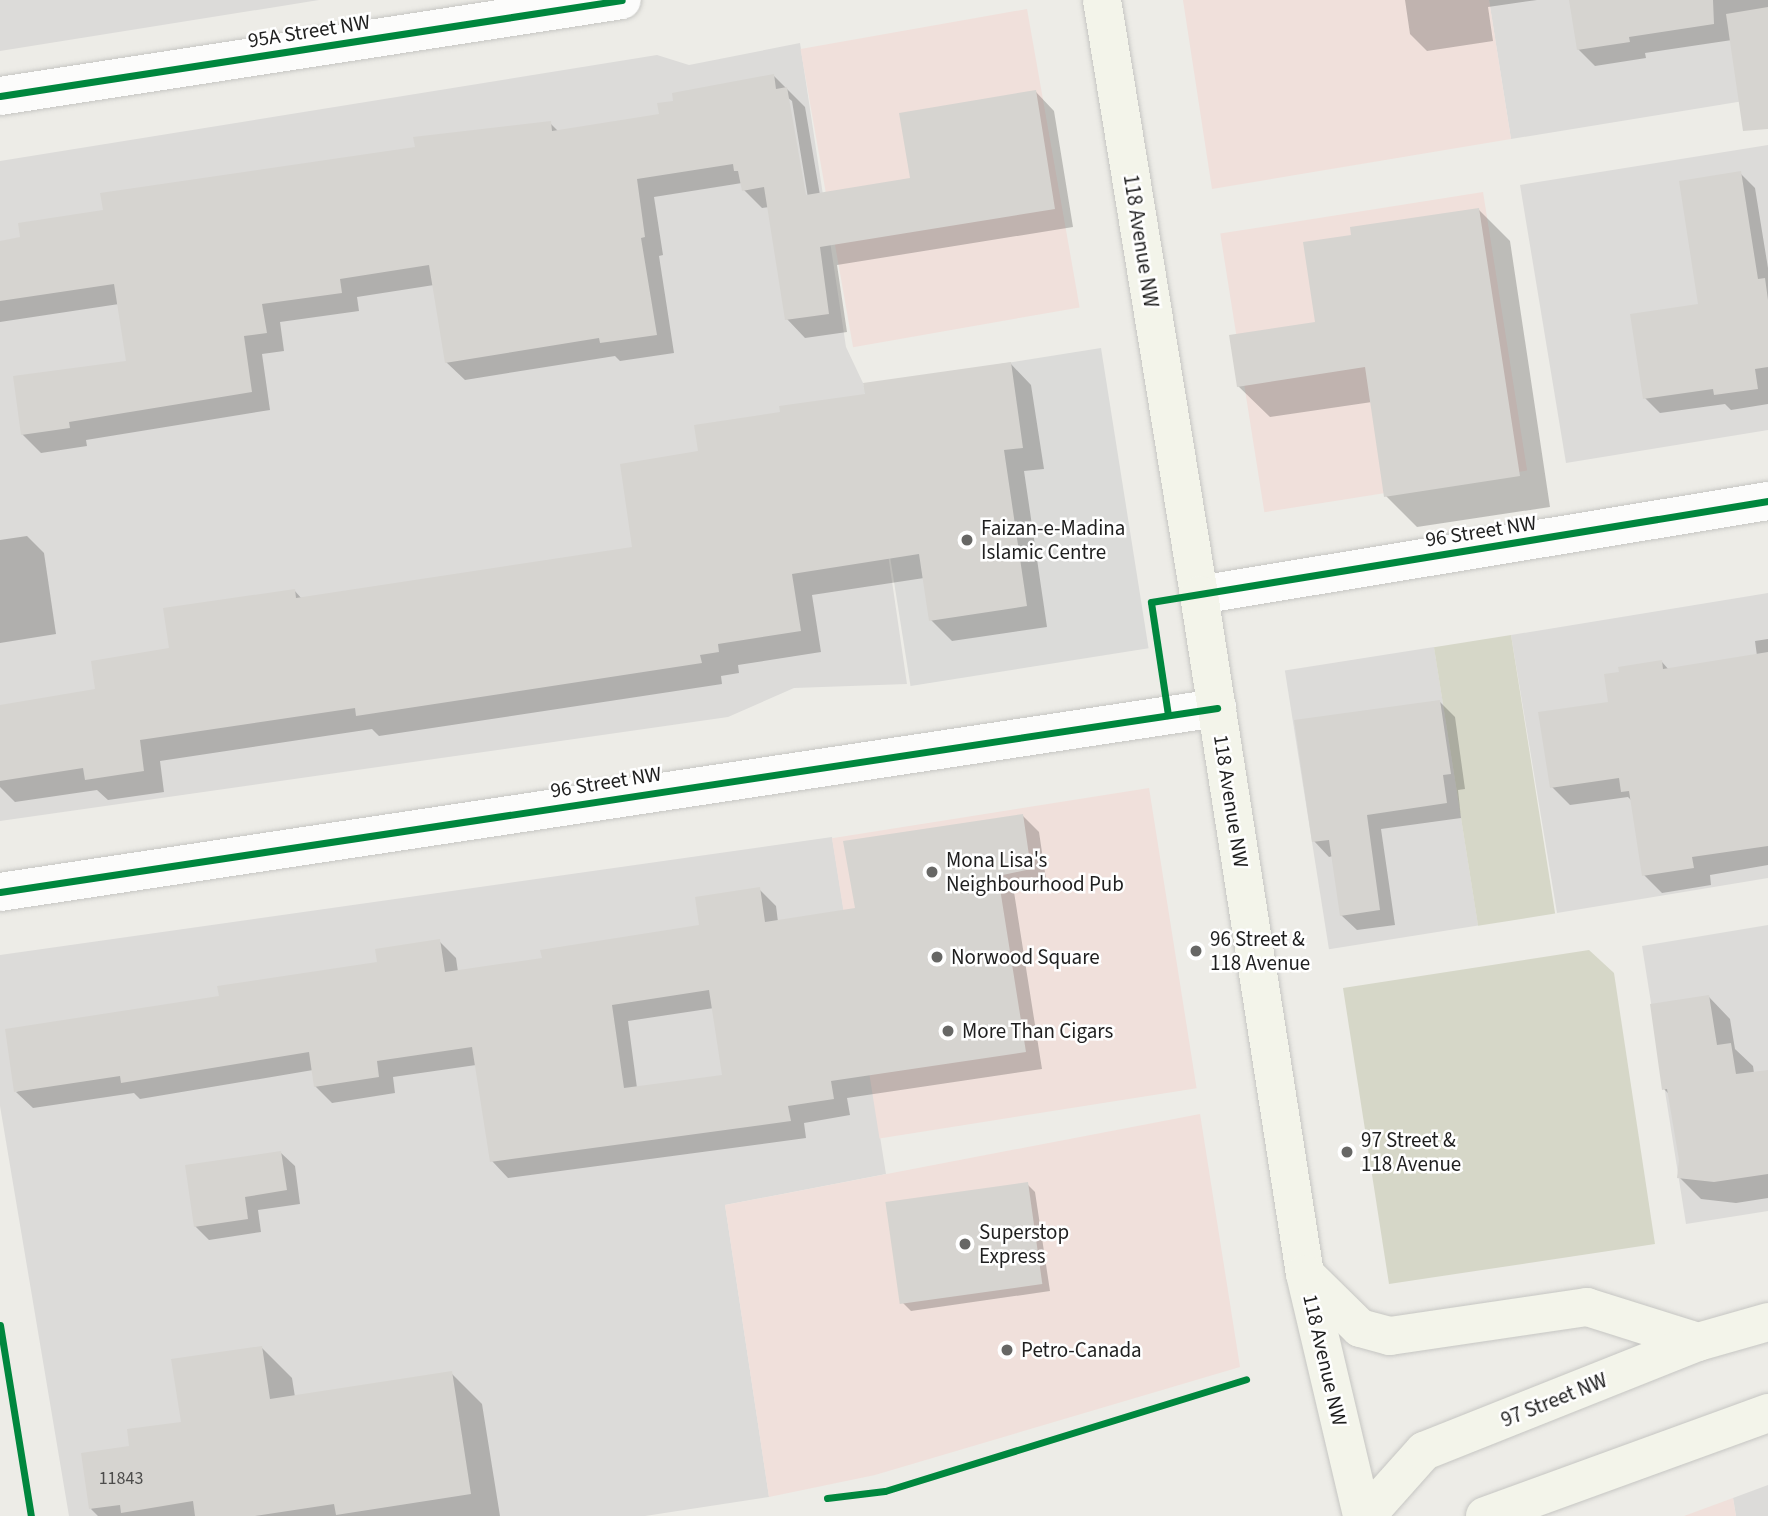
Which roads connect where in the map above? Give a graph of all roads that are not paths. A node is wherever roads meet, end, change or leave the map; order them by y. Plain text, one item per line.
1 (622, 0) edge
2 (1102, 0) edge
3 (0, 96) edge
4 (1768, 501) edge
5 (1199, 595) junction
6 (1217, 708) junction
7 (0, 892) edge
8 (1305, 1274) junction
9 (1768, 1322) edge
10 (1698, 1342) junction
11 (1768, 1413) edge
12 (1364, 1516) edge
13 (1485, 1516) edge

1 - 3 street, 95A Street NW
2 - 5 main road, 118 Avenue NW
4 - 5 street, 96 Street NW
5 - 6 main road, 118 Avenue NW
6 - 7 street, 96 Street NW
6 - 8 main road, 118 Avenue NW
8 - 10 main road
8 - 12 main road, 118 Avenue NW
9 - 10 main road, 97 Street NW
10 - 12 main road, 97 Street NW
11 - 13 main road

